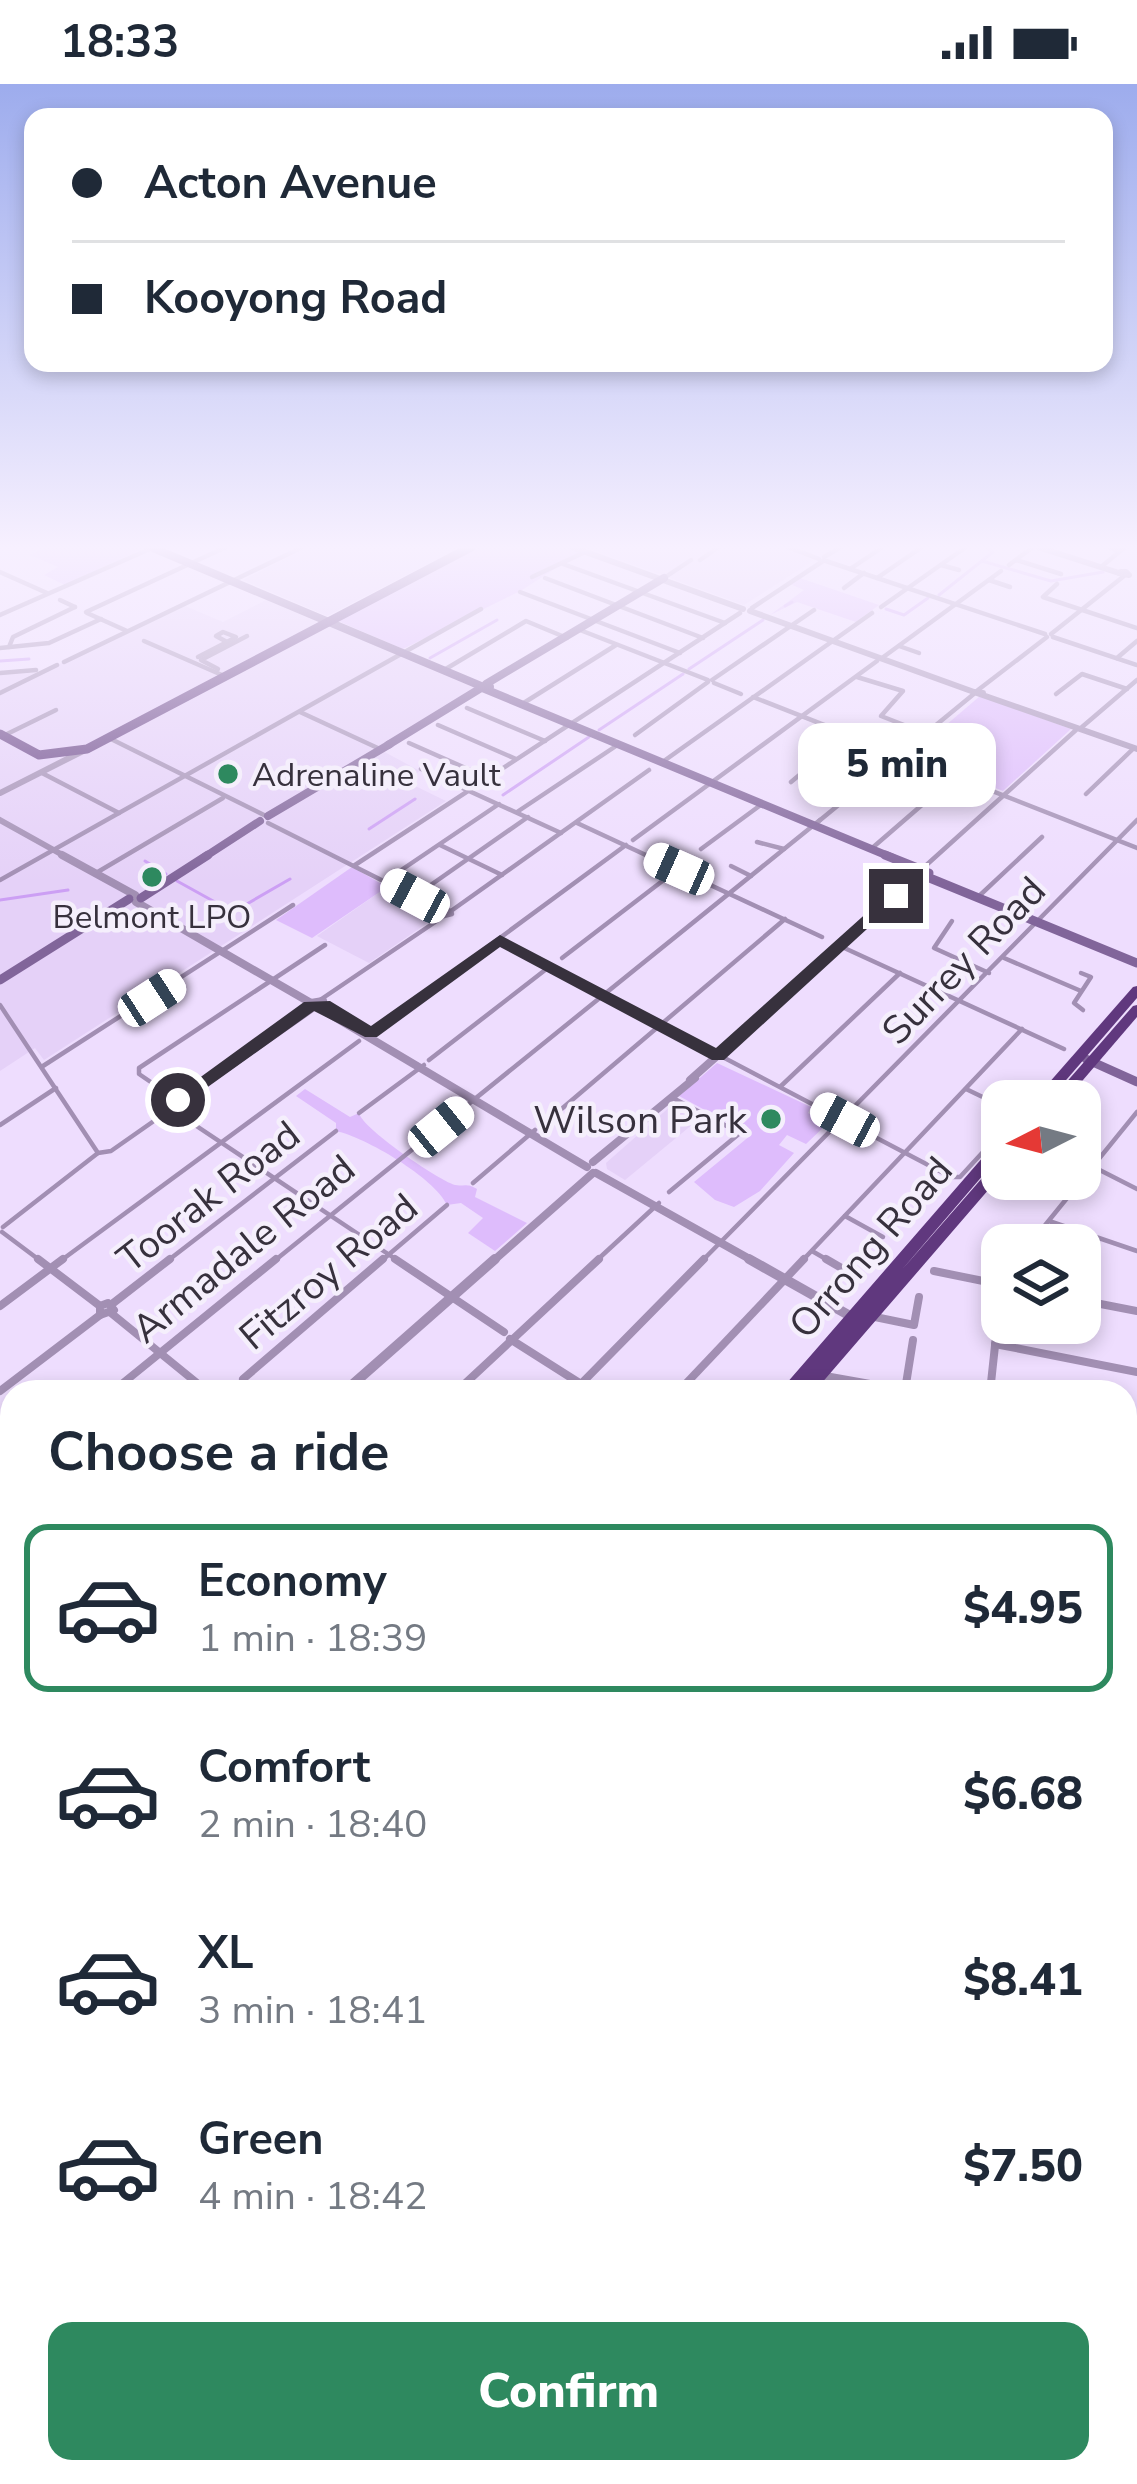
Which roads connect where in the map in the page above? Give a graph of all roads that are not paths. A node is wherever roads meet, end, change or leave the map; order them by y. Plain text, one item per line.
1 (71, 659) edge
2 (252, 659) edge
3 (394, 659) edge
4 (421, 659) edge
5 (462, 659) edge
6 (532, 659) edge
7 (594, 659) edge
8 (654, 659) edge
9 (670, 659) edge
10 (743, 659) edge
11 (808, 659) edge
12 (881, 659) joint
13 (1019, 659) edge
14 (196, 660) edge
15 (664, 663) junction
16 (445, 669) junction
17 (36, 670) dead end
18 (0, 673) edge
19 (222, 674) junction
20 (857, 677) junction
21 (1137, 680) edge
22 (711, 681) junction
23 (484, 688) junction
24 (1127, 689) junction
25 (978, 692) junction
26 (0, 693) edge
27 (741, 694) dead end
28 (1056, 694) dead end
29 (753, 698) junction
30 (523, 703) junction
31 (467, 708) dead end
32 (56, 710) dead end
33 (300, 712) junction
34 (802, 717) junction
35 (572, 723) junction
36 (438, 725) dead end
37 (1081, 730) junction
38 (928, 734) junction
39 (2, 735) edge
40 (635, 735) dead end
41 (847, 735) junction
42 (107, 740) junction
43 (545, 741) junction
44 (409, 742) dead end
45 (619, 744) junction
46 (384, 748) junction
47 (86, 749) junction
48 (1135, 749) edge
49 (30, 751) junction
50 (66, 753) junction
51 (900, 755) junction
52 (516, 759) junction
53 (662, 762) junction
54 (421, 769) dead end
55 (649, 770) dead end
56 (44, 772) junction
57 (183, 778) junction
58 (488, 778) junction
59 (791, 782) dead end
60 (712, 784) junction
61 (470, 790) junction
62 (0, 793) edge
63 (1086, 794) dead end
64 (1006, 796) junction
65 (223, 798) junction
66 (930, 798) dead end
67 (500, 804) junction
68 (762, 805) junction
69 (517, 812) junction
70 (119, 813) junction
71 (528, 817) junction
72 (0, 820) edge
73 (269, 820) junction
74 (1137, 820) edge
75 (577, 823) junction
76 (813, 827) junction
77 (561, 833) junction
78 (1042, 837) dead end
79 (1118, 840) junction
80 (757, 842) dead end
81 (630, 843) junction
82 (440, 844) junction
83 (1137, 848) edge
84 (701, 849) dead end
85 (784, 850) junction
86 (869, 850) junction
87 (52, 851) junction
88 (470, 859) junction
89 (355, 865) junction
90 (731, 866) dead end
91 (679, 869) junction
92 (922, 872) junction
93 (93, 874) junction
94 (502, 875) junction
95 (751, 876) junction
96 (0, 880) edge
97 (386, 881) junction
98 (731, 892) junction
99 (415, 896) junction
100 (979, 897) junction
101 (134, 898) junction
102 (293, 905) dead end
103 (446, 912) junction
104 (785, 919) junction
105 (952, 921) dead end
106 (1039, 922) junction
107 (822, 937) dead end
108 (500, 940) junction
109 (325, 945) dead end
110 (840, 946) junction
111 (224, 950) junction
112 (562, 958) dead end
113 (1004, 958) junction
114 (1137, 964) edge
115 (549, 967) junction
116 (899, 973) junction
117 (989, 973) junction
118 (1081, 973) dead end
119 (272, 978) junction
120 (0, 980) edge
121 (1137, 990) edge
122 (1081, 991) junction
123 (604, 996) junction
124 (962, 1001) junction
125 (318, 1004) junction
126 (0, 1005) edge
127 (1137, 1009) edge
128 (1083, 1010) dead end
129 (661, 1025) junction
130 (1022, 1030) junction
131 (366, 1037) junction
132 (1064, 1049) dead end
133 (718, 1056) junction
134 (1092, 1062) junction
135 (1074, 1063) junction
136 (425, 1064) junction
137 (43, 1066) junction
138 (1059, 1080) edge
139 (1076, 1080) edge
140 (1137, 1082) edge
141 (781, 1086) junction
142 (56, 1088) junction
143 (966, 1089) junction
144 (981, 1096) edge
145 (671, 1097) junction
146 (477, 1098) junction
147 (179, 1101) junction
148 (171, 1109) junction
149 (1137, 1112) edge
150 (358, 1113) dead end
151 (845, 1120) junction
152 (545, 1123) dead end
153 (0, 1125) edge
154 (1124, 1128) junction
155 (336, 1131) dead end
156 (534, 1131) junction
157 (1137, 1134) edge
158 (222, 1142) junction
159 (98, 1152) junction
160 (904, 1153) junction
161 (1101, 1155) edge
162 (981, 1157) edge
163 (981, 1165) edge
164 (594, 1167) junction
165 (1101, 1171) edge
166 (276, 1178) junction
167 (473, 1183) dead end
168 (981, 1189) edge
169 (1137, 1189) edge
170 (669, 1192) dead end
171 (1065, 1200) edge
172 (657, 1204) junction
173 (447, 1205) dead end
174 (332, 1214) junction
175 (845, 1216) junction
176 (1048, 1221) junction
177 (1046, 1224) edge
178 (1, 1230) edge
179 (883, 1237) dead end
180 (722, 1242) junction
181 (812, 1250) junction
182 (1137, 1250) edge
183 (389, 1255) junction
184 (52, 1268) junction
185 (934, 1271) dead end
186 (850, 1273) dead end
187 (784, 1279) junction
188 (981, 1279) edge
189 (449, 1297) junction
190 (919, 1298) dead end
191 (1101, 1304) edge
192 (0, 1306) edge
193 (112, 1309) junction
194 (100, 1311) junction
195 (1137, 1311) edge
196 (867, 1318) junction
197 (507, 1335) junction
198 (913, 1340) dead end
199 (995, 1344) joint
200 (160, 1354) junction
201 (832, 1361) junction
202 (1137, 1372) edge
203 (818, 1376) junction
204 (850, 1378) junction
205 (243, 1379) dead end
206 (14, 1380) edge
207 (127, 1380) edge
208 (193, 1380) edge
209 (357, 1380) edge
210 (467, 1380) edge
211 (575, 1380) edge
212 (585, 1380) edge
213 (689, 1380) edge
214 (798, 1380) edge
215 (814, 1380) edge
216 (860, 1380) edge
217 (908, 1380) edge
218 (991, 1380) edge

1 - 26 street
2 - 19 main road
3 - 33 street
4 - 16 main road
5 - 16 street
6 - 23 main road
7 - 30 street
8 - 15 street
9 - 15 street
10 - 22 street
11 - 29 street
12 - 20 street
12 - 25 street
13 - 25 street, Armadale Road
14 - 19 street
15 - 22 street
15 - 35 street
16 - 23 main road
17 - 18 street
19 - 42 main road
20 - 34 street
20 - 38 street
21 - 24 street
22 - 27 street
22 - 40 street
23 - 30 main road
23 - 46 main road
24 - 28 street
24 - 37 street
25 - 37 street
25 - 38 street, Armadale Road
29 - 34 street
29 - 53 street
30 - 35 main road
31 - 43 street
32 - 39 street
33 - 46 street
33 - 57 street
34 - 41 street
34 - 60 street
35 - 43 street
35 - 45 main road
36 - 52 street
37 - 48 street
37 - 64 street
38 - 51 street, Armadale Road
39 - 49 main road
41 - 51 street
41 - 59 street
42 - 47 main road
42 - 50 main road
42 - 57 street
43 - 52 street
44 - 58 street
45 - 53 main road
45 - 69 street
46 - 73 main road
47 - 50 main road
47 - 56 street
48 - 63 street
49 - 50 main road
49 - 56 main road
50 - 56 street
51 - 64 street
51 - 76 street, Armadale Road
52 - 58 street
53 - 60 main road
54 - 61 street
55 - 75 street
56 - 62 street
56 - 70 street
57 - 65 street
57 - 70 street
58 - 61 street
60 - 68 main road
60 - 81 street
61 - 67 street
61 - 89 street
64 - 79 street
64 - 92 street
65 - 73 street
65 - 93 street
66 - 86 street
67 - 69 street
67 - 82 street
68 - 76 main road
68 - 84 street
69 - 71 street
70 - 87 street
71 - 77 street
71 - 88 street
72 - 87 street
73 - 89 street
73 - 101 main road
74 - 79 street, Surrey Road
75 - 77 street
75 - 81 street
76 - 85 street, Armadale Road
76 - 86 main road
77 - 94 street
78 - 100 street
79 - 83 street
79 - 106 street, Surrey Road
80 - 85 street
81 - 91 street
81 - 108 street
82 - 88 street
82 - 97 street
85 - 95 street, Armadale Road
86 - 92 main road
87 - 93 street
87 - 96 street
88 - 94 street
88 - 99 street
89 - 97 street
90 - 95 street
91 - 98 street
91 - 112 street
92 - 100 main road
92 - 110 street
93 - 101 street
94 - 103 street
95 - 98 street, Armadale Road
97 - 99 street
98 - 104 street
98 - 123 street, Armadale Road
99 - 103 street
100 - 106 main road
101 - 111 street
101 - 120 main road
102 - 111 street
103 - 125 street
104 - 107 street
104 - 129 street
105 - 117 street
106 - 113 street, Surrey Road
106 - 114 main road
108 - 115 street
108 - 131 street
109 - 119 street
110 - 116 street
110 - 133 street
111 - 119 street
111 - 137 street
113 - 117 street, Surrey Road
113 - 122 street
115 - 123 street
115 - 136 street
116 - 124 street
116 - 141 street
117 - 124 street, Surrey Road
118 - 122 street
119 - 125 street
119 - 147 street
121 - 135 highway
122 - 128 street
123 - 129 street
123 - 146 street, Armadale Road
124 - 130 street
124 - 151 street, Surrey Road
125 - 131 street
125 - 147 street
126 - 137 street
127 - 134 highway
129 - 133 street
129 - 152 street
130 - 132 street
130 - 143 street
131 - 136 street
131 - 158 street
133 - 141 street
133 - 145 street
134 - 135 main road
134 - 139 highway
134 - 140 main road
135 - 138 highway
136 - 146 street
136 - 150 street
137 - 142 street
141 - 151 street
142 - 153 street
142 - 159 street
143 - 144 street
143 - 160 street
145 - 164 street
145 - 170 street
146 - 156 street
146 - 174 street, Armadale Road
147 - 148 street
147 - 159 street
148 - 158 street
148 - 159 street
149 - 154 street
151 - 160 street
151 - 180 street, Surrey Road
154 - 157 street
154 - 161 street
155 - 166 street, Toorak Road
156 - 164 street
156 - 167 street
158 - 166 street
158 - 184 street
159 - 178 street
160 - 162 street
160 - 175 street
163 - 196 highway, Orrong Road
164 - 172 street
164 - 189 street
165 - 169 street
166 - 174 street
166 - 193 street, Toorak Road
168 - 196 highway, Orrong Road
171 - 176 street
172 - 180 street
172 - 197 street
173 - 183 street, Fitzroy Road
174 - 183 street
174 - 200 street, Armadale Road
175 - 179 street
175 - 181 street
176 - 177 street
176 - 182 street
178 - 184 street
180 - 187 street
180 - 212 street, Surrey Road
181 - 186 street
181 - 187 street
183 - 189 street
183 - 205 street, Fitzroy Road
184 - 192 street
184 - 194 street
185 - 188 street
187 - 196 street
187 - 196 street
187 - 213 street
189 - 197 street
189 - 209 street
190 - 196 street
191 - 195 street
193 - 194 street
193 - 200 street
194 - 206 street, Toorak Road
196 - 201 highway, Orrong Road
196 - 214 highway, Orrong Road
197 - 210 street
197 - 211 street
198 - 217 street
199 - 202 street
199 - 218 street
200 - 207 street, Armadale Road
200 - 208 street
201 - 203 highway, Orrong Road
201 - 204 street
203 - 204 street
203 - 215 highway, Orrong Road
204 - 216 street

